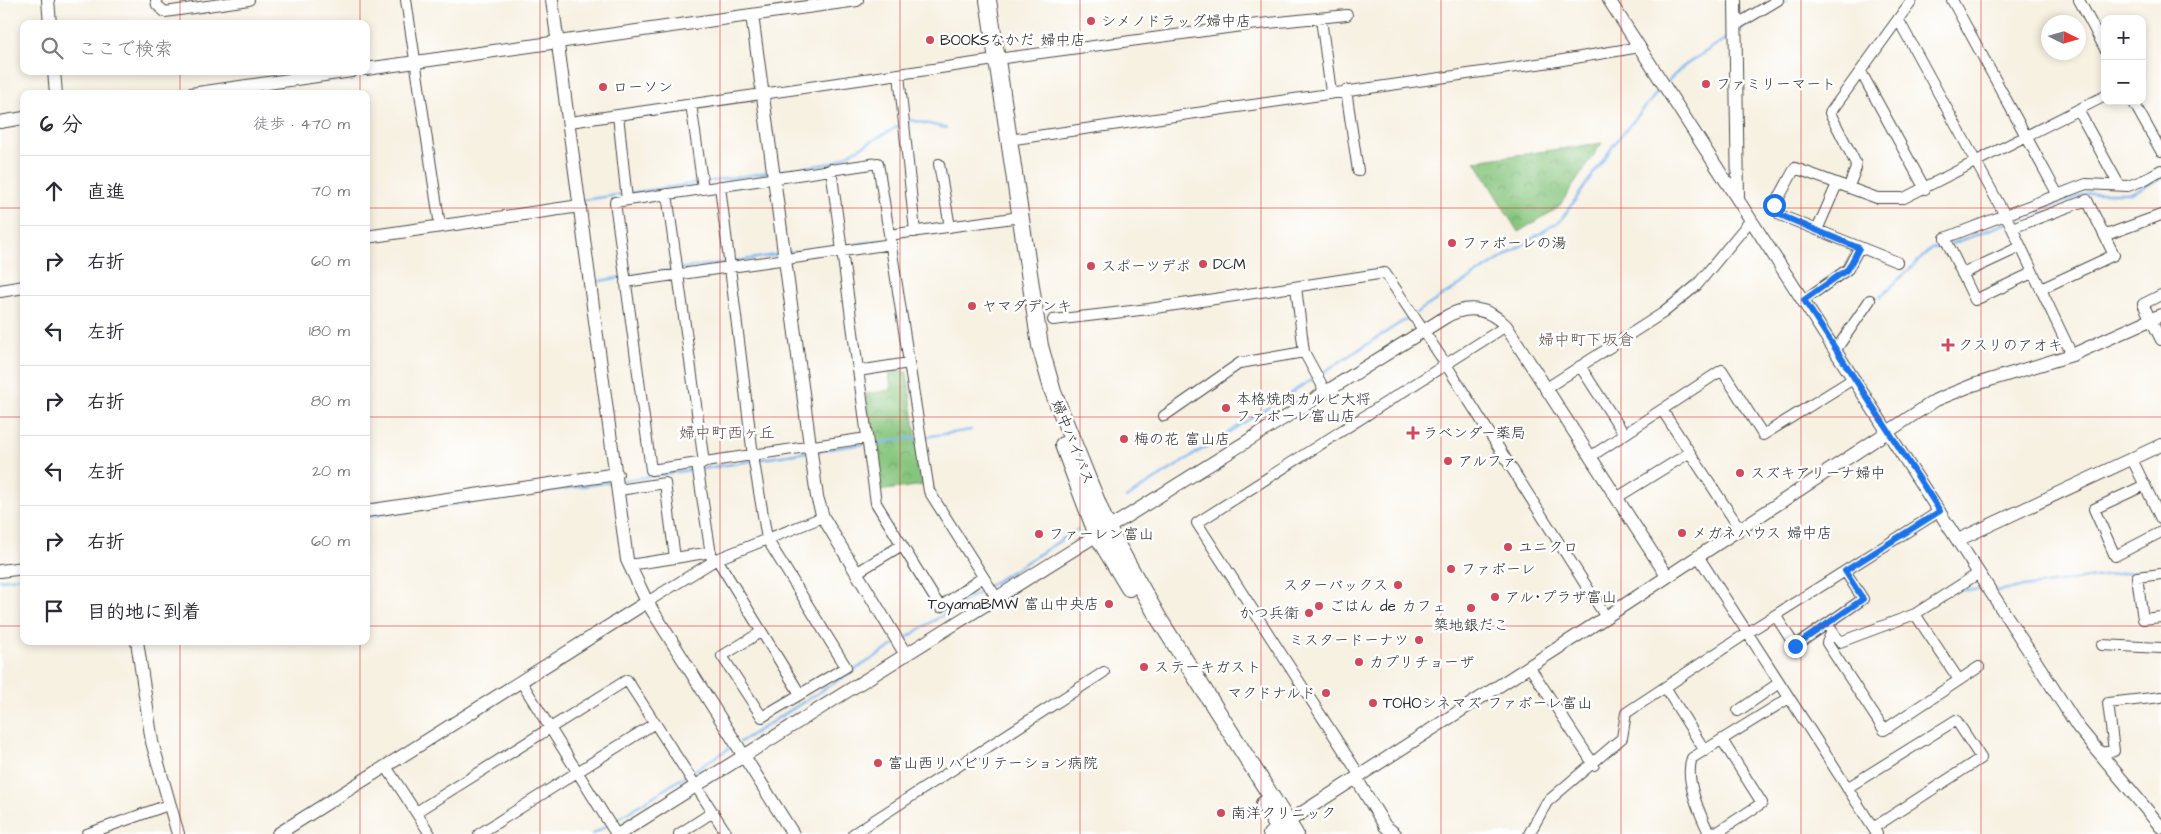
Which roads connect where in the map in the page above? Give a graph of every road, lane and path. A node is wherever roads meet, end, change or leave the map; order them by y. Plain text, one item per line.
1 (48, 0) edge
2 (156, 0) edge
3 (249, 0) edge
4 (406, 0) edge
5 (552, 0) edge
6 (858, 0) edge
7 (978, 0) edge
8 (988, 0) edge
9 (1609, 0) edge
10 (1735, 0) edge
11 (1778, 0) edge
12 (1912, 0) edge
13 (1952, 0) edge
14 (2078, 0) edge
15 (752, 15) junction
16 (1347, 15) dead end
17 (1321, 19) junction
18 (1898, 19) junction
19 (50, 20) edge
20 (1736, 26) junction
21 (558, 42) junction
22 (2101, 42) edge
23 (1640, 47) junction
24 (993, 60) junction
25 (416, 62) junction
26 (370, 68) edge
27 (1861, 72) junction
28 (899, 74) junction
29 (54, 75) edge
30 (324, 75) edge
31 (56, 90) edge
32 (219, 90) edge
33 (1346, 90) junction
34 (1331, 92) junction
35 (762, 94) junction
36 (2101, 98) edge
37 (691, 104) junction
38 (2135, 105) edge
39 (2078, 110) junction
40 (618, 115) junction
41 (20, 119) edge
42 (0, 122) edge
43 (570, 122) junction
44 (2027, 136) junction
45 (1008, 140) junction
46 (2161, 151) edge
47 (1977, 162) junction
48 (939, 164) dead end
49 (831, 169) junction
50 (2161, 170) edge
51 (1358, 171) dead end
52 (773, 178) junction
53 (1836, 184) junction
54 (2119, 185) junction
55 (720, 186) junction
56 (1849, 186) junction
57 (703, 188) junction
58 (1926, 189) junction
59 (667, 194) junction
60 (2058, 195) junction
61 (1738, 199) junction
62 (627, 200) junction
63 (580, 206) junction
64 (2161, 215) edge
65 (2005, 216) junction
66 (1013, 218) junction
67 (1750, 221) junction
68 (440, 226) junction
69 (950, 227) junction
70 (2012, 228) junction
71 (1817, 230) junction
72 (915, 232) junction
73 (896, 234) dead end
74 (2106, 235) junction
75 (370, 236) edge
76 (892, 244) junction
77 (2020, 247) junction
78 (1859, 248) junction
79 (841, 251) junction
80 (784, 259) junction
81 (1897, 262) dead end
82 (729, 267) junction
83 (2032, 273) junction
84 (678, 274) junction
85 (1962, 274) junction
86 (625, 282) junction
87 (1296, 287) junction
88 (20, 288) edge
89 (2041, 289) junction
90 (0, 291) edge
91 (2161, 295) edge
92 (1804, 300) junction
93 (1870, 300) dead end
94 (2156, 317) edge
95 (1053, 320) dead end
96 (1506, 326) junction
97 (1423, 331) junction
98 (2161, 340) edge
99 (1835, 351) junction
100 (1304, 352) junction
101 (2072, 354) junction
102 (910, 363) junction
103 (1445, 363) junction
104 (1580, 366) junction
105 (858, 371) junction
106 (1853, 379) junction
107 (1545, 389) junction
108 (1323, 394) junction
109 (1662, 410) junction
110 (1164, 416) dead end
111 (1889, 431) junction
112 (1624, 434) junction
113 (867, 438) junction
114 (2161, 444) edge
115 (809, 447) junction
116 (1689, 453) junction
117 (753, 456) junction
118 (1590, 457) junction
119 (2132, 459) junction
120 (700, 463) junction
121 (617, 474) junction
122 (2145, 485) junction
123 (619, 490) junction
124 (1618, 497) junction
125 (2158, 506) edge
126 (370, 510) edge
127 (1940, 511) junction
128 (823, 517) junction
129 (2161, 519) edge
130 (1740, 529) junction
131 (1103, 532) junction
132 (2161, 532) edge
133 (766, 539) junction
134 (1958, 540) junction
135 (902, 545) junction
136 (1698, 556) junction
137 (713, 557) junction
138 (675, 558) junction
139 (630, 565) junction
140 (20, 568) edge
141 (0, 571) edge
142 (1845, 571) junction
143 (856, 573) junction
144 (1979, 573) junction
145 (2161, 574) edge
146 (1667, 576) junction
147 (983, 577) junction
148 (996, 597) junction
149 (648, 602) junction
150 (1915, 614) junction
151 (1775, 615) junction
152 (2161, 617) edge
153 (1606, 618) junction
154 (1829, 628) junction
155 (761, 632) junction
156 (1747, 633) junction
157 (138, 645) edge
158 (2102, 645) dead end
159 (2161, 648) edge
160 (906, 655) junction
161 (1529, 666) junction
162 (1979, 667) dead end
163 (1104, 672) dead end
164 (1959, 680) junction
165 (522, 682) junction
166 (1780, 683) junction
167 (1665, 688) junction
168 (800, 694) junction
169 (2161, 697) edge
170 (1789, 698) junction
171 (1738, 711) dead end
172 (655, 723) junction
173 (550, 727) junction
174 (1722, 740) junction
175 (1705, 750) junction
176 (2099, 753) junction
177 (744, 755) junction
178 (1594, 765) junction
179 (387, 768) junction
180 (578, 773) junction
181 (1358, 777) junction
182 (696, 786) junction
183 (1847, 788) junction
184 (168, 805) junction
185 (416, 812) junction
186 (713, 812) junction
187 (2161, 827) edge
188 (1282, 830) edge
189 (1875, 831) edge
190 (281, 833) edge
191 (87, 834) edge
192 (178, 834) edge
193 (430, 834) edge
194 (479, 834) edge
195 (617, 834) edge
196 (679, 834) edge
197 (727, 834) edge
198 (793, 834) edge
199 (853, 834) edge
200 (1395, 834) edge
201 (1530, 834) edge

1 - 19 street
2 - 3 street
4 - 25 street
5 - 21 street
6 - 15 street
7 - 24 highway, 婦中バイパス
8 - 24 highway, 婦中バイパス
9 - 23 street
10 - 20 street
11 - 20 street
12 - 18 street
13 - 44 street
14 - 22 street
15 - 21 street
15 - 35 street
16 - 17 street
17 - 24 street
17 - 34 street
18 - 27 street
18 - 47 street
20 - 61 street
21 - 25 street
21 - 43 street
23 - 33 street
23 - 61 street
24 - 28 street
24 - 45 highway, 婦中バイパス
24 - 66 highway, 婦中バイパス
25 - 26 street
25 - 68 street
27 - 56 street
27 - 58 street
28 - 35 street
28 - 72 street
29 - 31 street
30 - 32 street
33 - 34 street
33 - 51 street
34 - 45 street
35 - 37 street
35 - 52 street
36 - 39 street
37 - 40 street
37 - 57 street
38 - 46 street
39 - 44 street
39 - 54 street
40 - 43 street
40 - 62 street
41 - 42 street
43 - 63 street
44 - 47 street
44 - 60 street
45 - 131 highway, 婦中バイパス
47 - 58 street
47 - 65 street
48 - 69 street
49 - 52 street
49 - 76 street
49 - 79 street
50 - 54 street
52 - 55 street
52 - 80 street
53 - 56 street
53 - 71 street
53 - 71 street
54 - 60 street
55 - 57 street
55 - 82 street
56 - 58 street
57 - 59 street
59 - 62 street
59 - 84 street
60 - 65 street
61 - 67 street
62 - 86 street
63 - 68 street
63 - 121 street
64 - 74 street
65 - 70 street
65 - 85 street
66 - 69 street
66 - 131 highway, 婦中バイパス
67 - 92 street
67 - 104 street
68 - 75 street
69 - 72 street
70 - 74 street
70 - 77 street
71 - 78 street
72 - 73 street
74 - 89 street
76 - 79 street
76 - 102 street
77 - 83 street
77 - 85 street
78 - 81 street
78 - 92 street
79 - 80 street
79 - 105 street
80 - 82 street
80 - 115 street
82 - 84 street
82 - 117 street
83 - 85 street
83 - 89 street
84 - 86 street
84 - 120 street
86 - 120 street
87 - 95 street
87 - 97 street
87 - 100 street
88 - 90 street
89 - 101 street
91 - 94 street
92 - 99 street
93 - 99 street
94 - 98 street
94 - 101 street
96 - 97 street
96 - 103 street
96 - 107 street
97 - 103 street
97 - 108 street
99 - 106 street
100 - 108 street
100 - 110 street
101 - 111 street
102 - 105 street
102 - 147 street
103 - 153 street
103 - 181 street
104 - 107 street
104 - 112 street
105 - 113 street
106 - 109 street
106 - 111 street
107 - 118 street
108 - 131 street
109 - 112 street
109 - 116 street
111 - 127 street
111 - 130 street
112 - 118 street
113 - 115 street
113 - 135 street
114 - 119 street
115 - 117 street
115 - 128 street
116 - 124 street
116 - 130 street
117 - 120 street
117 - 133 street
118 - 124 street
119 - 122 street
119 - 134 street
120 - 137 street
121 - 123 street
121 - 126 street
122 - 125 street
122 - 132 street
123 - 138 street
123 - 139 street
124 - 146 street
125 - 129 street
127 - 134 street
127 - 142 street
128 - 133 street
128 - 143 street
130 - 136 street
131 - 148 street
131 - 188 highway, 婦中バイパス
133 - 137 street
133 - 168 street
134 - 144 street
135 - 143 street
135 - 147 street
136 - 146 street
136 - 156 street
137 - 138 street
137 - 149 street
137 - 155 street
138 - 139 street
139 - 149 street
140 - 141 street
142 - 151 street
142 - 154 street
143 - 160 street
144 - 150 street
144 - 176 street
145 - 152 street
146 - 153 street
147 - 148 street
148 - 160 street
149 - 165 street
149 - 177 street
150 - 154 street
150 - 164 street
151 - 154 street
151 - 156 street
153 - 161 street
154 - 164 street
155 - 168 street
155 - 168 street
156 - 166 street
156 - 167 street
157 - 184 street
158 - 159 street
160 - 177 street
161 - 178 street
161 - 181 street
162 - 164 street
163 - 199 street
165 - 173 street
165 - 179 street
166 - 170 street
166 - 171 street
167 - 175 street
167 - 178 street
169 - 176 street
170 - 174 street
170 - 183 street
172 - 173 street
172 - 180 street
172 - 182 street
173 - 180 street
173 - 185 street
174 - 175 street
174 - 175 street
176 - 187 street
177 - 182 street
177 - 198 street
178 - 201 street
179 - 185 street
179 - 190 street
180 - 194 street
180 - 195 street
181 - 188 street
181 - 200 street
182 - 186 street
182 - 195 street
183 - 189 street
183 - 189 street
184 - 191 street
184 - 192 street
185 - 193 street
186 - 196 street
186 - 197 street

